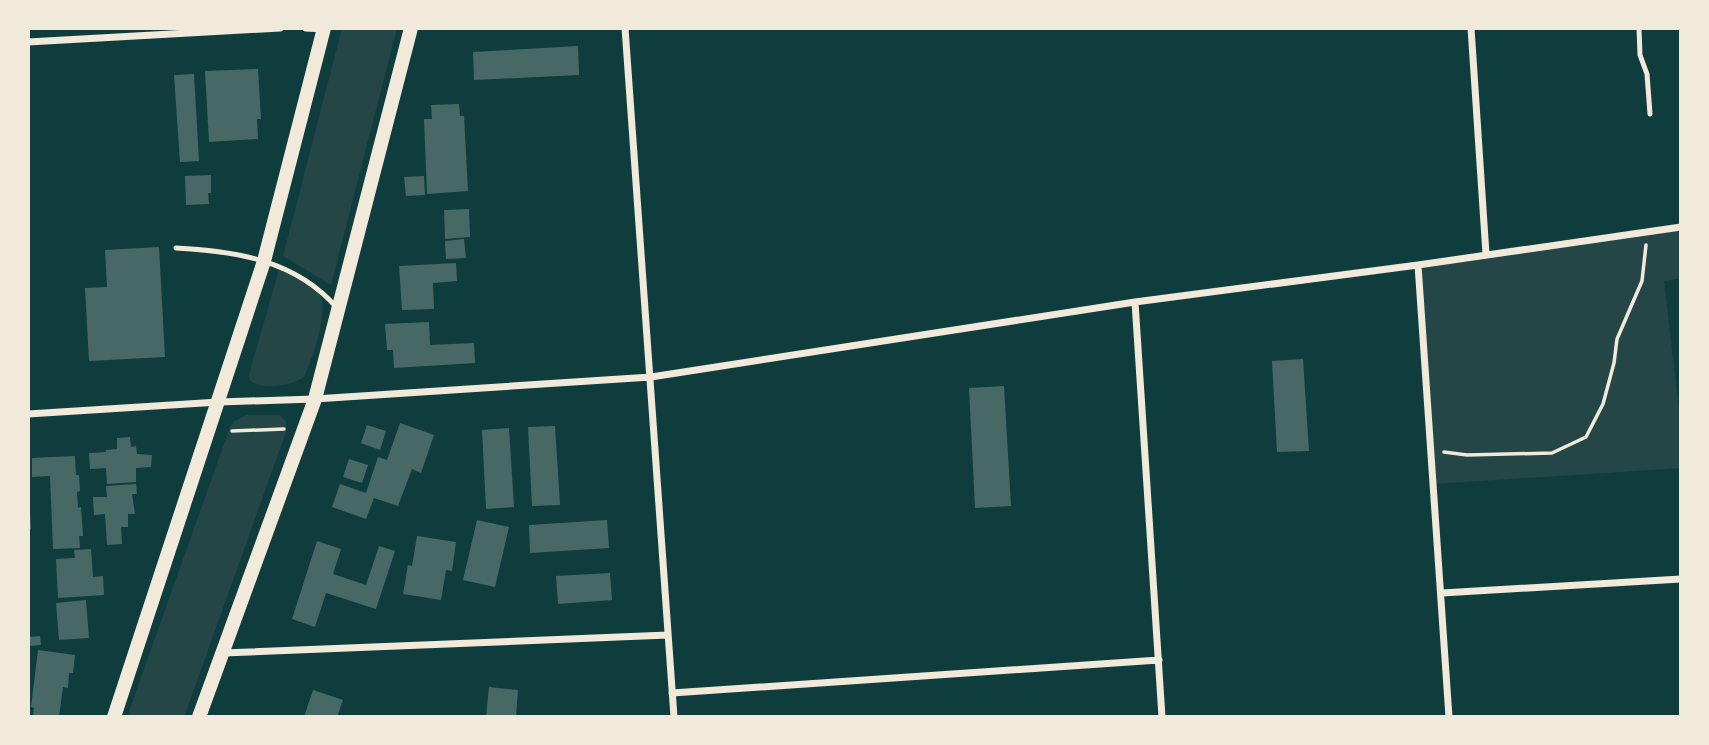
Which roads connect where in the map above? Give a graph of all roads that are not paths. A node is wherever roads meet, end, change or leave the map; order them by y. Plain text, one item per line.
1 (280, 28) edge
2 (306, 28) edge
3 (411, 28) edge
4 (625, 28) edge
5 (1471, 28) edge
6 (1639, 28) edge
7 (324, 29) edge
8 (28, 42) edge
9 (1650, 114) dead end
10 (1681, 227) edge
11 (176, 248) dead end
12 (1486, 254) junction
13 (264, 261) junction
14 (1418, 265) junction
15 (1135, 302) junction
16 (339, 310) junction
17 (651, 377) junction
18 (315, 399) junction
19 (219, 402) junction
20 (28, 414) edge
21 (1681, 579) edge
22 (1442, 593) junction
23 (668, 635) junction
24 (223, 653) junction
25 (1159, 660) junction
26 (673, 693) junction
27 (114, 717) edge
28 (199, 717) edge
29 (674, 717) edge
30 (1162, 717) edge
31 (1449, 717) edge

1 - 8 street
2 - 7 street
3 - 16 main road
4 - 17 street
5 - 12 street
6 - 9 lane
7 - 13 main road
10 - 12 street
11 - 13 lane
12 - 14 street
13 - 16 lane
13 - 19 main road
14 - 15 street
14 - 22 street
15 - 17 street
15 - 25 street
16 - 18 main road
17 - 18 street
17 - 23 street
18 - 19 street
18 - 24 main road
19 - 20 street
19 - 27 main road
21 - 22 street
22 - 31 street
23 - 24 street
23 - 26 street
24 - 28 main road
25 - 26 street
25 - 30 street
26 - 29 street

